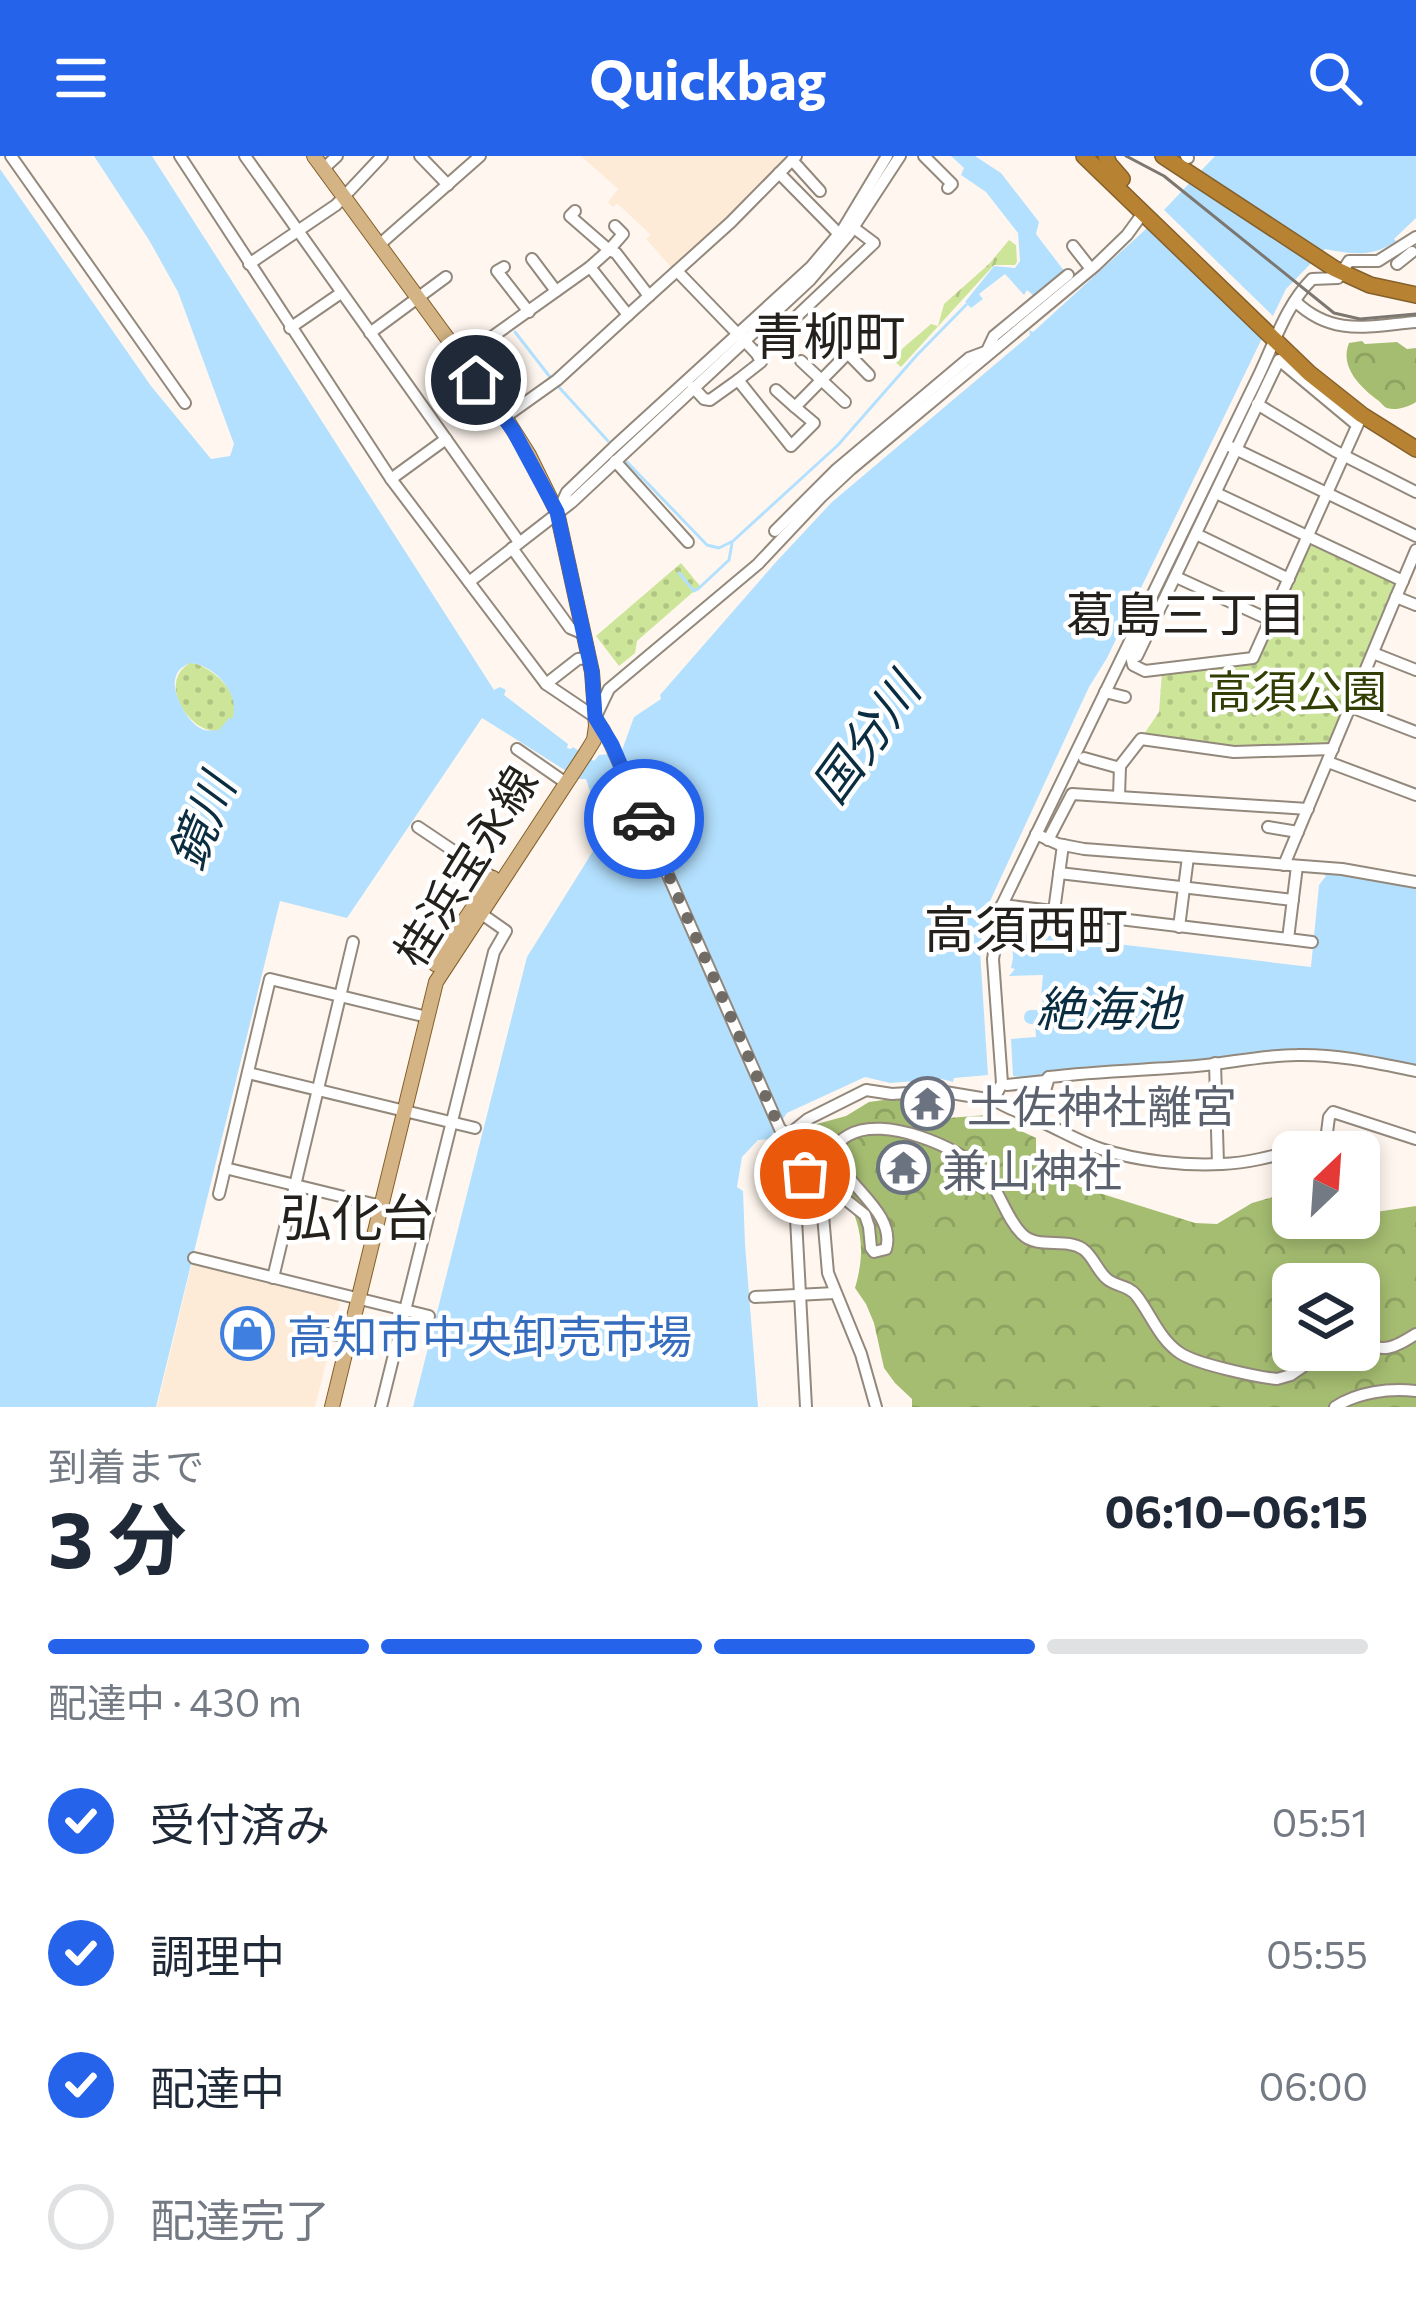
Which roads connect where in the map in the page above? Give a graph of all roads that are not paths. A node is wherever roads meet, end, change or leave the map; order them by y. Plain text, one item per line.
1 (11, 156) edge
2 (180, 156) edge
3 (245, 156) edge
4 (337, 156) edge
5 (382, 156) edge
6 (420, 156) edge
7 (480, 156) edge
8 (887, 156) edge
9 (900, 156) edge
10 (924, 156) edge
11 (1084, 156) edge
12 (1106, 156) edge
13 (1161, 156) edge
14 (794, 158) edge
15 (319, 162) edge
16 (1185, 162) edge
17 (779, 173) junction
18 (448, 185) junction
19 (948, 188) dead end
20 (820, 191) dead end
21 (344, 197) junction
22 (575, 211) dead end
23 (1148, 213) junction
24 (615, 226) dead end
25 (854, 228) junction
26 (298, 231) junction
27 (1416, 233) edge
28 (839, 234) junction
29 (1402, 238) dead end
30 (379, 245) junction
31 (1073, 246) dead end
32 (609, 250) junction
33 (1415, 252) edge
34 (532, 260) dead end
35 (1372, 262) junction
36 (249, 264) junction
37 (1397, 264) dead end
38 (504, 267) dead end
39 (590, 267) junction
40 (1091, 269) junction
41 (677, 271) junction
42 (1342, 273) junction
43 (1068, 275) dead end
44 (446, 277) dead end
45 (1371, 280) dead end
46 (556, 291) junction
47 (341, 293) junction
48 (1416, 295) edge
49 (417, 296) junction
50 (649, 296) junction
51 (1295, 301) junction
52 (529, 312) junction
53 (628, 315) junction
54 (1416, 322) edge
55 (290, 328) junction
56 (370, 333) junction
57 (1275, 334) junction
58 (740, 339) junction
59 (827, 345) dead end
60 (848, 353) junction
61 (987, 354) junction
62 (757, 355) junction
63 (461, 359) junction
64 (801, 361) dead end
65 (869, 375) dead end
66 (738, 380) junction
67 (821, 380) junction
68 (693, 387) junction
69 (776, 389) dead end
70 (845, 402) dead end
71 (185, 403) dead end
72 (1258, 404) junction
73 (795, 407) junction
74 (1242, 410) junction
75 (505, 417) junction
76 (1360, 420) junction
77 (1416, 438) edge
78 (446, 440) junction
79 (1233, 448) junction
80 (1416, 449) edge
81 (1344, 455) junction
82 (615, 461) junction
83 (391, 479) junction
84 (1416, 492) edge
85 (1216, 493) junction
86 (1327, 493) junction
87 (665, 495) dead end
88 (1198, 500) junction
89 (653, 503) junction
90 (557, 512) junction
91 (776, 531) dead end
92 (1196, 534) junction
93 (1416, 536) edge
94 (1309, 537) junction
95 (688, 542) dead end
96 (516, 545) junction
97 (1416, 550) edge
98 (1176, 577) junction
99 (1289, 579) junction
100 (1403, 581) junction
101 (469, 582) junction
102 (1396, 597) junction
103 (1416, 605) edge
104 (1143, 612) junction
105 (1270, 620) junction
106 (584, 634) junction
107 (1373, 653) junction
108 (589, 658) junction
109 (1133, 664) junction
110 (1416, 670) edge
111 (546, 684) junction
112 (1105, 692) junction
113 (1125, 697) dead end
114 (1351, 707) junction
115 (595, 717) junction
116 (1092, 720) junction
117 (1107, 730) dead end
118 (1416, 732) edge
119 (518, 749) dead end
120 (1330, 756) junction
121 (1084, 758) dead end
122 (1120, 767) junction
123 (565, 778) junction
124 (1119, 796) junction
125 (1416, 796) edge
126 (1308, 808) junction
127 (418, 827) dead end
128 (1268, 827) dead end
129 (1298, 832) junction
130 (1042, 837) junction
131 (1063, 845) junction
132 (1188, 857) junction
133 (1290, 865) junction
134 (1060, 873) junction
135 (497, 880) junction
136 (1416, 881) edge
137 (1184, 887) junction
138 (1293, 900) junction
139 (1002, 905) junction
140 (477, 911) junction
141 (1054, 911) junction
142 (1179, 927) junction
143 (1288, 939) junction
144 (353, 942) dead end
145 (1312, 942) dead end
146 (340, 996) junction
147 (423, 1016) junction
148 (1215, 1063) junction
149 (1416, 1072) edge
150 (248, 1073) junction
151 (1049, 1077) junction
152 (1007, 1085) dead end
153 (317, 1090) junction
154 (992, 1098) junction
155 (400, 1110) junction
156 (1037, 1119) junction
157 (452, 1123) junction
158 (475, 1128) dead end
159 (788, 1135) junction
160 (1416, 1139) edge
161 (1218, 1164) junction
162 (225, 1168) junction
163 (816, 1176) junction
164 (794, 1178) junction
165 (295, 1184) junction
166 (219, 1194) dead end
167 (376, 1205) junction
168 (194, 1258) dead end
169 (273, 1278) junction
170 (835, 1293) junction
171 (800, 1294) junction
172 (755, 1297) dead end
173 (354, 1298) junction
174 (406, 1311) junction
175 (428, 1316) dead end
176 (322, 1332) dead end
177 (1416, 1334) edge
178 (345, 1336) junction
179 (1380, 1347) edge
180 (1297, 1371) edge
181 (1416, 1391) edge
182 (322, 1407) edge
183 (332, 1407) edge
184 (381, 1407) edge
185 (806, 1407) edge
186 (876, 1407) edge
187 (1335, 1407) edge

1 - 71 street
2 - 36 street
3 - 26 street
4 - 15 street
5 - 21 street
6 - 18 street
7 - 18 street
8 - 28 street
9 - 25 street
10 - 19 street
11 - 23 highway
12 - 23 highway
13 - 16 highway
14 - 17 street
14 - 20 street
15 - 21 main road
16 - 42 highway
17 - 28 street
17 - 41 street
18 - 30 street
21 - 26 street
21 - 30 main road
22 - 32 street
23 - 40 street
23 - 57 highway
24 - 32 street
25 - 58 street
25 - 62 street
26 - 36 street
26 - 47 street
27 - 29 street
27 - 35 street
28 - 58 street
30 - 49 main road
31 - 40 street
32 - 39 street
32 - 50 street
33 - 37 street
34 - 46 street
35 - 42 street
35 - 45 street
36 - 55 street
38 - 52 street
39 - 46 street
39 - 53 street
40 - 61 street
41 - 50 street
41 - 58 street
42 - 48 highway
42 - 51 street
43 - 61 street
44 - 49 street
46 - 52 street
47 - 55 street
47 - 56 street
49 - 56 street
49 - 63 main road
50 - 53 street
51 - 54 street
51 - 57 street
52 - 63 street
53 - 75 street
55 - 83 street
56 - 78 street
57 - 74 street
57 - 76 highway
57 - 77 highway
58 - 62 street
58 - 68 street
58 - 90 street
59 - 60 street
60 - 65 street
60 - 67 street
61 - 91 street
61 - 115 street
62 - 66 street
63 - 75 main road
64 - 67 street
66 - 68 street
66 - 73 street
67 - 70 street
67 - 73 street
68 - 82 street
69 - 73 street
72 - 76 street
72 - 79 street
72 - 81 street
74 - 79 street
74 - 88 street
75 - 90 main road
76 - 80 highway
76 - 81 street
78 - 83 street
78 - 96 street
79 - 85 street
79 - 86 street
79 - 88 street
81 - 84 street
81 - 86 street
82 - 89 street
82 - 90 street
83 - 101 street
85 - 92 street
85 - 94 street
86 - 93 street
86 - 94 street
87 - 89 street
88 - 104 street
89 - 95 street
90 - 96 street
90 - 106 main road
92 - 98 street
92 - 99 street
94 - 99 street
94 - 100 street
96 - 101 street
96 - 106 street
97 - 100 street
98 - 105 street
98 - 109 street
99 - 105 street
100 - 102 street
101 - 111 street
102 - 103 street
102 - 107 street
104 - 109 street
104 - 112 street
105 - 109 street
106 - 108 main road
107 - 110 street
107 - 114 street
108 - 111 street
108 - 115 main road
111 - 115 street
112 - 113 street
112 - 116 street
114 - 118 street
114 - 120 street
115 - 123 main road, 桂浜宝永線
115 - 159 street
116 - 117 street
116 - 130 street
119 - 123 street
120 - 122 street
120 - 125 street
120 - 126 street
121 - 122 street
122 - 124 street
123 - 135 main road, 桂浜宝永線
124 - 126 street
124 - 130 street
126 - 129 street
127 - 135 street
128 - 129 street
129 - 133 street
130 - 131 street
130 - 139 street
131 - 132 street
131 - 134 street
132 - 133 street
132 - 137 street
133 - 136 street
133 - 138 street
134 - 137 street
134 - 141 street
135 - 140 main road, 桂浜宝永線
137 - 138 street
137 - 142 street
138 - 143 street
139 - 141 street
139 - 154 street
140 - 147 main road, 桂浜宝永線
140 - 157 street
141 - 142 street
142 - 143 street
143 - 145 street
144 - 146 street
146 - 147 street
146 - 150 street
146 - 153 street
147 - 155 main road, 桂浜宝永線
148 - 149 street
148 - 151 street
148 - 161 street
150 - 153 street
150 - 162 street
151 - 152 street
151 - 156 street
153 - 155 street
153 - 165 street
154 - 156 street
154 - 159 street
155 - 157 street
155 - 167 main road, 桂浜宝永線
156 - 161 street
157 - 158 street
157 - 174 street
159 - 163 street
159 - 164 street
159 - 180 street
160 - 161 street
162 - 165 street
162 - 166 street
163 - 164 street
163 - 170 street
164 - 171 street
165 - 167 street
165 - 169 street
167 - 173 main road, 桂浜宝永線
168 - 169 street
169 - 173 street
170 - 171 street
170 - 186 street
171 - 172 street
171 - 185 street
173 - 174 street
173 - 178 main road, 桂浜宝永線
174 - 175 street
174 - 184 street
176 - 178 street
177 - 179 street
178 - 182 main road, 桂浜宝永線
178 - 183 main road, 桂浜宝永線
181 - 187 street

